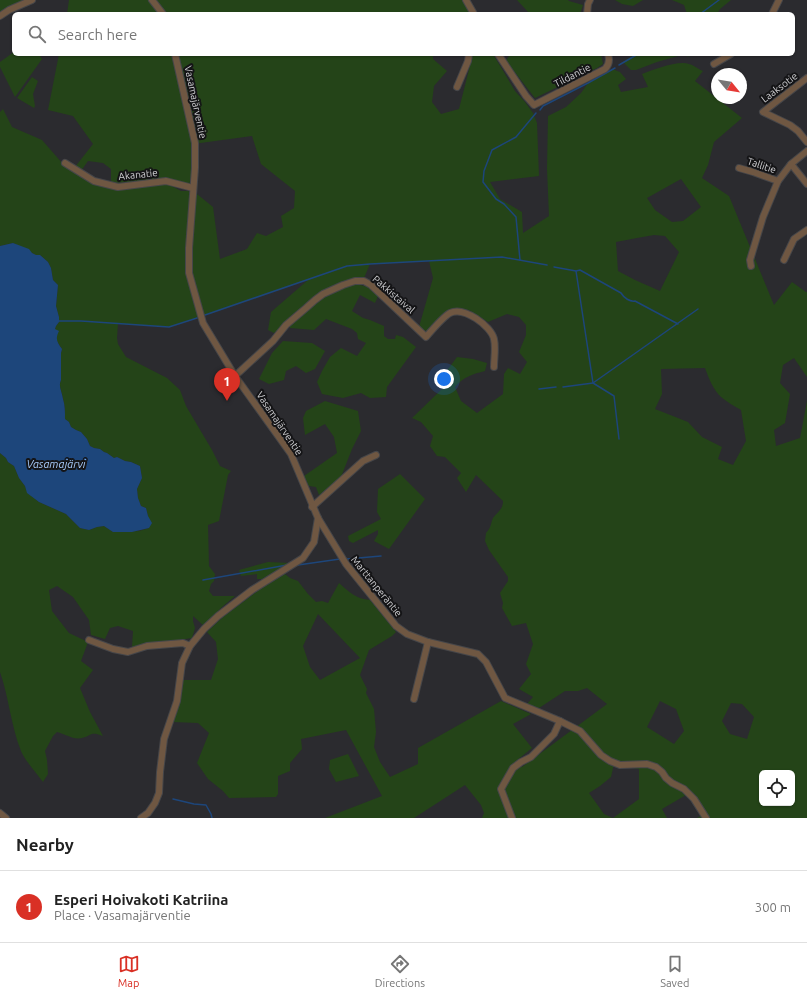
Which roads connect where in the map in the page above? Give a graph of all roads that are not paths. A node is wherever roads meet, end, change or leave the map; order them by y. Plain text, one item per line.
1 (32, 0) edge
2 (152, 0) edge
3 (466, 0) edge
4 (590, 0) edge
5 (780, 0) edge
6 (161, 12) edge
7 (473, 12) edge
8 (587, 12) edge
9 (773, 12) edge
10 (0, 16) edge
11 (175, 56) edge
12 (469, 56) edge
13 (499, 56) edge
14 (608, 56) edge
15 (728, 56) edge
16 (714, 64) dead end
17 (807, 78) edge
18 (457, 87) dead end
19 (807, 142) edge
20 (807, 151) edge
21 (65, 162) dead end
22 (791, 164) junction
23 (739, 168) dead end
24 (778, 181) junction
25 (807, 184) edge
26 (193, 188) junction
27 (807, 230) edge
28 (784, 260) dead end
29 (751, 266) dead end
30 (494, 367) dead end
31 (235, 376) junction
32 (376, 454) dead end
33 (312, 507) junction
34 (318, 518) junction
35 (89, 640) dead end
36 (428, 642) junction
37 (190, 646) junction
38 (414, 699) dead end
39 (560, 721) junction
40 (0, 813) edge
41 (6, 818) edge
42 (141, 818) edge
43 (512, 818) edge
44 (706, 818) edge

1 - 10 street
2 - 6 street
3 - 7 street
4 - 8 street
5 - 9 street
11 - 26 street, Vasamajärventie
12 - 18 street
13 - 14 street, Tildantie
15 - 16 street
17 - 19 street, Laaksotie
20 - 22 street
21 - 26 street, Akanatie
22 - 24 street
22 - 25 street
23 - 24 street, Tallitie
24 - 29 street
26 - 31 street, Vasamajärventie
27 - 28 street
30 - 31 street, Pakkistaival
31 - 33 street, Vasamajärventie
32 - 33 street
33 - 34 street, Vasamajärventie
34 - 36 street, Marttanperäntie
34 - 37 street
35 - 37 street
36 - 38 street
36 - 39 street, Marttanperäntie
37 - 42 street
39 - 43 street
39 - 44 street, Marttanperäntie
40 - 41 street

